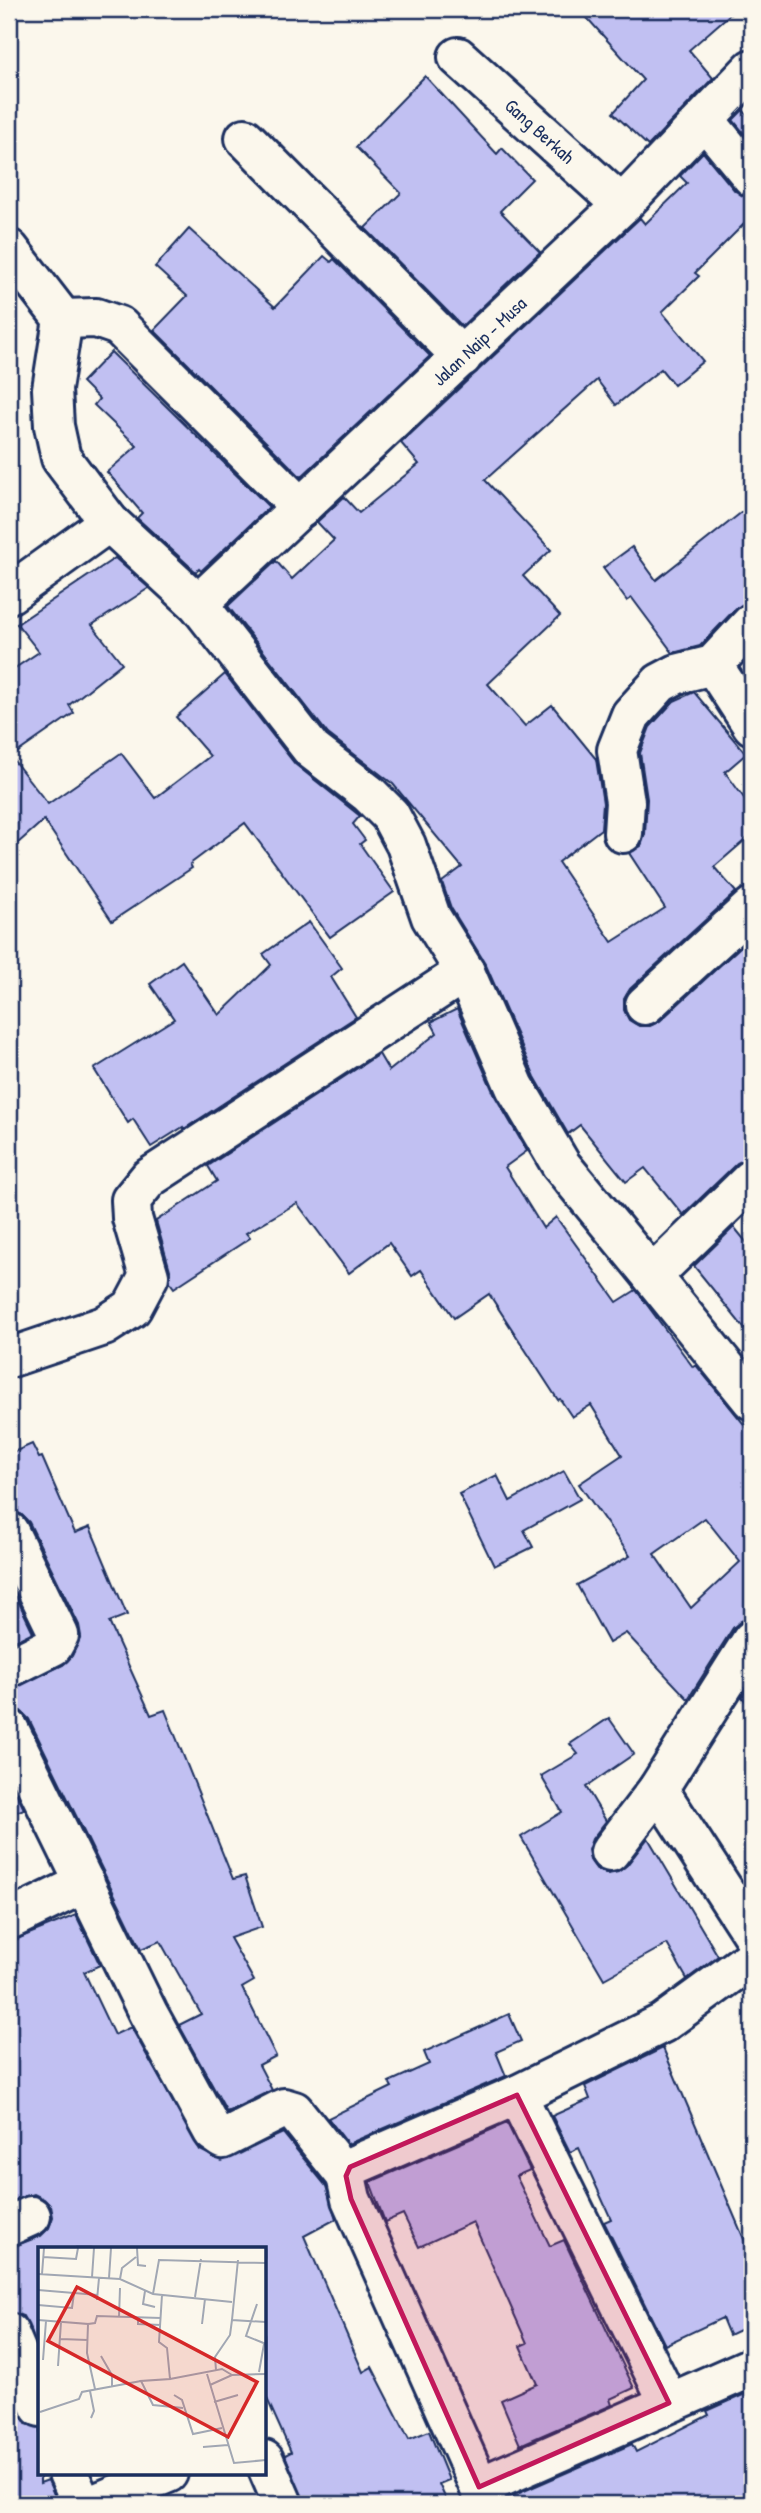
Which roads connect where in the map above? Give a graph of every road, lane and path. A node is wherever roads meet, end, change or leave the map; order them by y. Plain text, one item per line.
1 (458, 57) dead end
2 (752, 69) edge
3 (705, 120) junction
4 (245, 138) dead end
5 (752, 177) edge
6 (622, 205) junction
7 (9, 249) edge
8 (63, 319) junction
9 (462, 357) junction
10 (301, 508) junction
11 (109, 522) junction
12 (9, 594) edge
13 (198, 604) junction
14 (752, 623) edge
15 (713, 665) junction
16 (752, 725) edge
17 (623, 833) dead end
18 (752, 906) edge
19 (465, 972) junction
20 (645, 1005) dead end
21 (752, 1179) edge
22 (652, 1276) junction
23 (9, 1358) edge
24 (752, 1400) edge
25 (9, 1532) edge
26 (752, 1640) edge
27 (9, 1668) edge
28 (9, 1729) edge
29 (659, 1789) junction
30 (610, 1852) dead end
31 (85, 1883) junction
32 (9, 1920) edge
33 (752, 1934) edge
34 (752, 1958) edge
35 (517, 2095) junction
36 (346, 2176) junction
37 (9, 2333) edge
38 (752, 2367) edge
39 (38, 2402) edge
40 (669, 2403) junction
41 (266, 2465) edge
42 (68, 2474) edge
43 (166, 2474) edge
44 (483, 2496) edge
45 (82, 2504) edge
46 (94, 2504) edge
47 (283, 2504) edge

1 - 6 street, Gang Berkah
2 - 3 street, Jalan Naip - Musa
3 - 5 street
3 - 6 street, Jalan Naip - Musa
4 - 9 street
6 - 9 street, Jalan Naip - Musa
7 - 8 street
8 - 10 street
8 - 11 street
9 - 10 street, Jalan Naip - Musa
10 - 13 street, Jalan Naip - Musa
11 - 12 street
11 - 13 street
13 - 19 street
14 - 15 street
15 - 16 street
15 - 17 street
18 - 20 street
19 - 22 street
19 - 23 street
21 - 22 street
22 - 24 street
25 - 27 street
26 - 29 street
28 - 31 street
29 - 30 street
29 - 33 street
31 - 32 street
31 - 36 street
34 - 35 street
35 - 36 street
35 - 40 street
36 - 44 street
37 - 39 street
38 - 40 street
40 - 44 street
41 - 47 street
42 - 45 street
43 - 46 street

